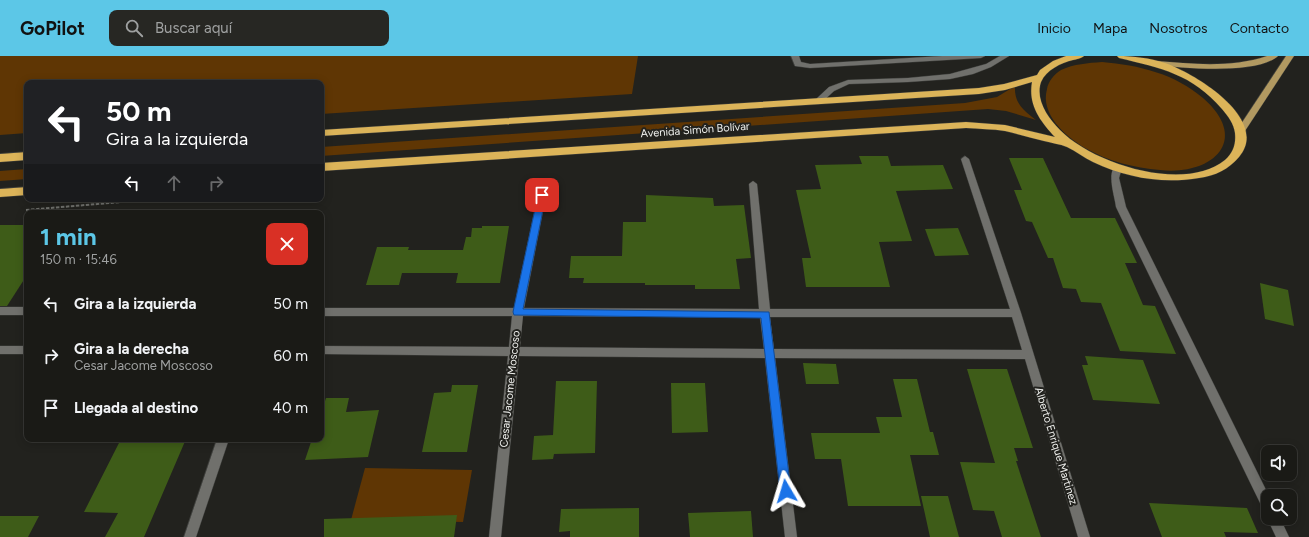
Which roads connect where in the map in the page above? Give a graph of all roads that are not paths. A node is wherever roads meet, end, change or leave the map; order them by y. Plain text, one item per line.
1 (795, 56) edge
2 (981, 56) edge
3 (1006, 56) edge
4 (1048, 56) edge
5 (1079, 56) edge
6 (1122, 56) edge
7 (1274, 56) edge
8 (1290, 56) edge
9 (1133, 57) edge
10 (1156, 63) junction
11 (1047, 68) junction
12 (1039, 77) junction
13 (818, 101) junction
14 (1240, 132) junction
15 (324, 133) edge
16 (1070, 144) junction
17 (24, 156) edge
18 (0, 158) edge
19 (965, 159) dead end
20 (324, 167) edge
21 (1118, 168) junction
22 (754, 184) dead end
23 (24, 191) edge
24 (0, 193) edge
25 (542, 195) dead end
26 (0, 311) edge
27 (24, 311) edge
28 (324, 312) edge
29 (518, 312) junction
30 (766, 314) junction
31 (1016, 314) junction
32 (0, 350) edge
33 (24, 350) edge
34 (324, 350) edge
35 (514, 352) junction
36 (770, 352) junction
37 (1028, 355) junction
38 (222, 442) edge
39 (1261, 493) edge
40 (1277, 525) edge
41 (190, 536) dead end
42 (495, 537) edge
43 (791, 537) edge
44 (1084, 537) edge
45 (1283, 537) edge

1 - 2 street
3 - 13 street
4 - 11 highway
5 - 11 highway
6 - 9 highway
7 - 10 main road
8 - 14 main road
9 - 10 highway
10 - 14 highway
11 - 12 highway
12 - 13 highway, Avenida Simón Bolívar
12 - 16 highway
13 - 15 highway, Avenida Simón Bolívar
14 - 21 highway
16 - 20 highway, Avenida Simón Bolívar
16 - 21 highway
17 - 18 highway
19 - 31 street, Alberto Enrique Martinez
21 - 39 street
22 - 30 street
23 - 24 highway
25 - 29 street, Cesar Jacome Moscoso
26 - 27 street
28 - 29 street
29 - 30 street
29 - 35 street, Cesar Jacome Moscoso
30 - 31 street
30 - 36 street
31 - 37 street, Alberto Enrique Martinez
32 - 33 street
34 - 35 street
35 - 36 street
35 - 42 street, Cesar Jacome Moscoso
36 - 37 street
36 - 43 street
37 - 44 street, Alberto Enrique Martinez
38 - 41 street
40 - 45 street

